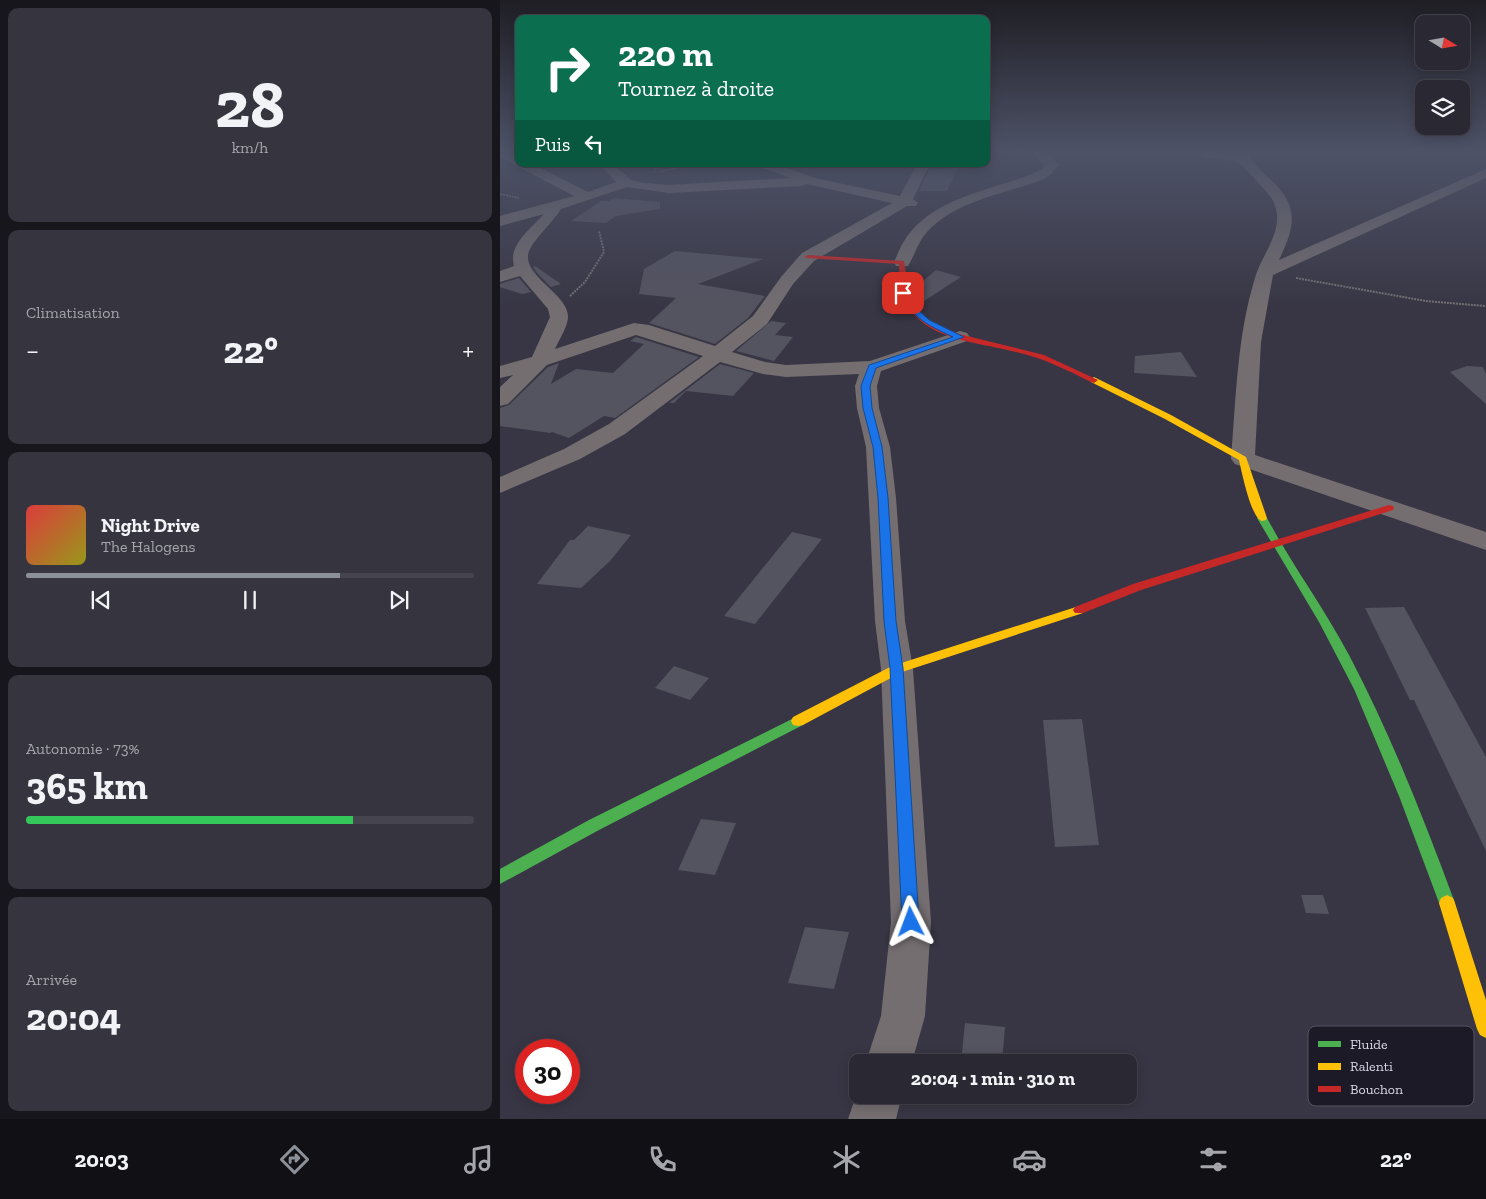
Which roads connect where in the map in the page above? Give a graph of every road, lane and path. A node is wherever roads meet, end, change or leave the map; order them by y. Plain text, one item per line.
1 (561, 204) edge
2 (919, 204) edge
3 (921, 204) edge
4 (960, 204) edge
5 (1281, 204) edge
6 (1416, 204) edge
7 (555, 206) junction
8 (950, 208) junction
9 (500, 221) edge
10 (598, 231) dead end
11 (808, 257) junction
12 (902, 262) junction
13 (523, 269) junction
14 (1265, 272) junction
15 (500, 277) edge
16 (1486, 306) edge
17 (557, 308) junction
18 (960, 337) junction
19 (719, 353) junction
20 (540, 361) junction
21 (872, 367) junction
22 (500, 372) edge
23 (500, 399) edge
24 (1243, 459) junction
25 (500, 486) edge
26 (1389, 508) junction
27 (1486, 541) edge
28 (1276, 544) junction
29 (896, 668) junction
30 (500, 877) edge
31 (1486, 1028) edge
32 (891, 1054) edge
33 (876, 1104) edge
34 (872, 1119) edge

1 - 7 street
2 - 11 street
3 - 8 street
4 - 8 street
5 - 14 street
6 - 14 street
7 - 9 street
7 - 13 street
8 - 12 street
10 - 17 path
11 - 12 street
11 - 19 street
12 - 18 street
13 - 15 street
13 - 17 street
14 - 16 path
14 - 24 street
17 - 20 street
18 - 21 street
18 - 24 street
19 - 20 street
19 - 21 street
19 - 25 street
20 - 22 street
20 - 23 street
21 - 29 street
24 - 26 street
24 - 28 street
26 - 27 street
26 - 28 street
28 - 29 street
28 - 31 street
29 - 30 street
29 - 32 street
33 - 34 street

